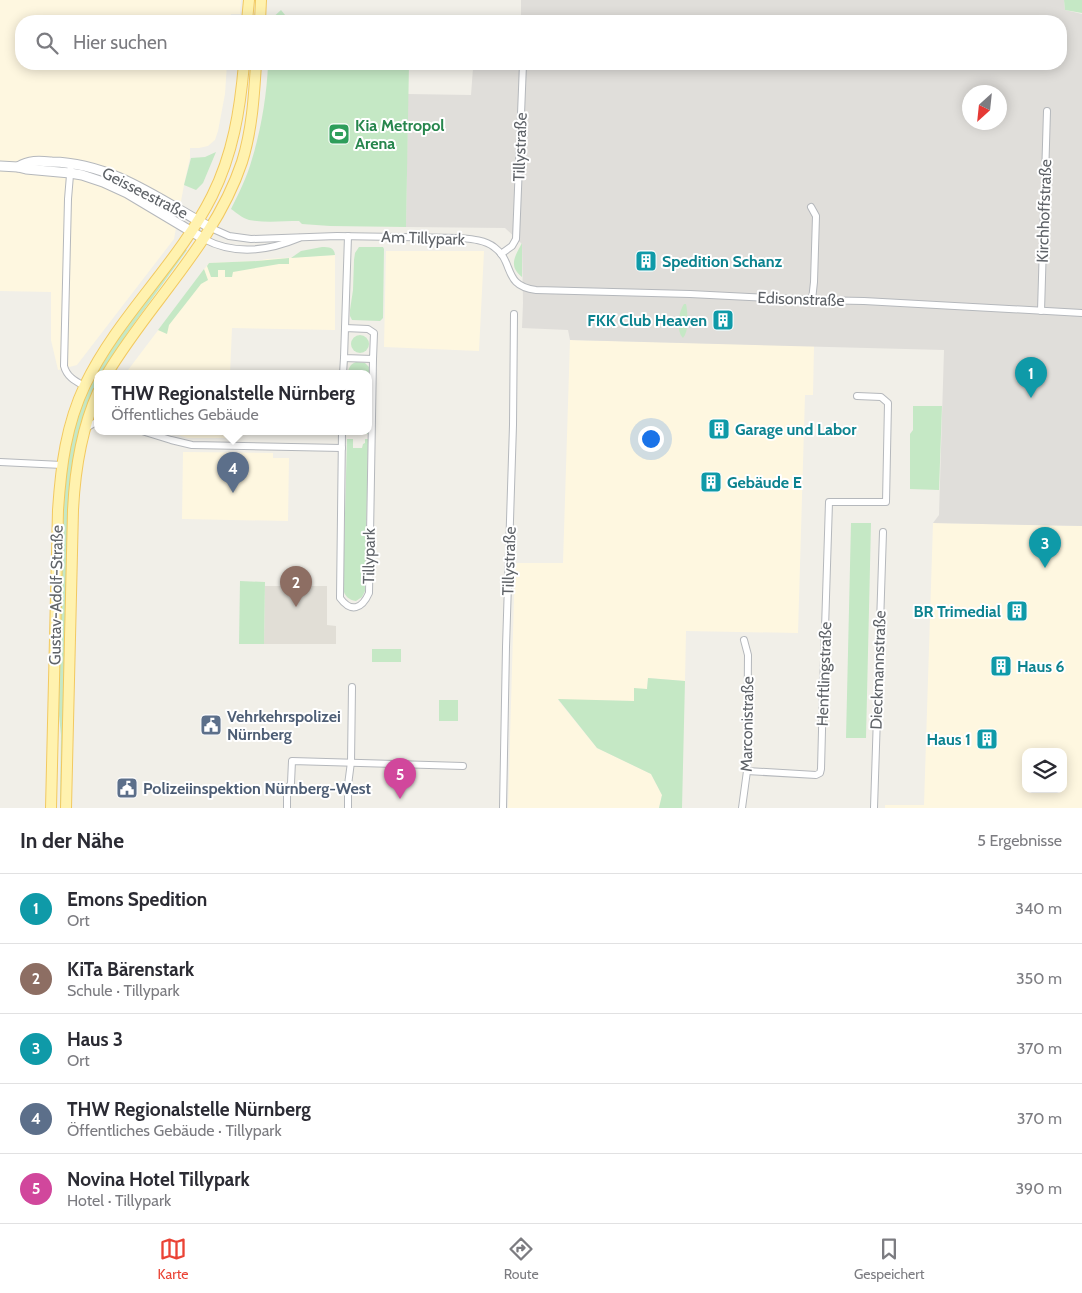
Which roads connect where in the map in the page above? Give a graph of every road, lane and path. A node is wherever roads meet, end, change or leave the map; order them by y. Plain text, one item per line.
1 (249, 0) edge
2 (261, 0) edge
3 (248, 15) edge
4 (260, 15) edge
5 (243, 70) edge
6 (255, 70) edge
7 (523, 70) edge
8 (1047, 111) dead end
9 (71, 163) junction
10 (0, 166) edge
11 (18, 166) junction
12 (70, 173) junction
13 (811, 207) dead end
14 (198, 221) junction
15 (211, 228) junction
16 (192, 231) junction
17 (348, 236) junction
18 (302, 237) junction
19 (204, 239) junction
20 (501, 254) junction
21 (812, 300) junction
22 (1041, 311) junction
23 (514, 314) dead end
24 (1082, 314) edge
25 (344, 328) junction
26 (344, 358) junction
27 (373, 359) junction
28 (110, 370) edge
29 (343, 370) edge
30 (84, 386) junction
31 (857, 396) dead end
32 (372, 406) edge
33 (94, 407) edge
34 (94, 423) edge
35 (84, 428) junction
36 (155, 435) edge
37 (342, 435) edge
38 (371, 435) edge
39 (342, 448) junction
40 (0, 462) edge
41 (62, 465) junction
42 (883, 532) dead end
43 (744, 640) dead end
44 (352, 687) dead end
45 (351, 762) junction
46 (463, 766) dead end
47 (747, 772) junction
48 (51, 808) edge
49 (66, 808) edge
50 (287, 808) edge
51 (348, 808) edge
52 (503, 808) edge
53 (742, 808) edge
54 (874, 808) edge

1 - 3 main road
2 - 4 main road
5 - 14 main road, Gustav-Adolf-Straße
6 - 15 main road
7 - 20 street, Tillystraße
8 - 22 street, Kirchhoffstraße
9 - 11 street, Geisseestraße
9 - 12 street
9 - 14 street, Geisseestraße
10 - 11 street, Geisseestraße
11 - 12 street, Geisseestraße
12 - 16 street, Geisseestraße
12 - 30 street
13 - 21 street
14 - 15 street, Geisseestraße
14 - 16 main road, Gustav-Adolf-Straße
15 - 18 street, Am Tillypark
15 - 19 main road
16 - 19 street, Geisseestraße
16 - 30 main road, Gustav-Adolf-Straße
17 - 18 street, Am Tillypark
17 - 20 street, Am Tillypark
17 - 25 street
18 - 19 street, Am Tillypark
19 - 28 main road
20 - 21 street, Edisonstraße
21 - 22 street, Edisonstraße
22 - 24 street, Edisonstraße
23 - 52 street, Tillystraße
25 - 26 street
25 - 27 street, Tillypark
26 - 27 street
26 - 29 street
27 - 32 street, Tillypark
30 - 41 main road, Gustav-Adolf-Straße
31 - 47 street, Henftlingstraße
33 - 35 main road, Gustav-Adolf-Straße
34 - 35 street
35 - 49 main road, Gustav-Adolf-Straße
36 - 39 street
37 - 39 street, Tillypark
38 - 39 street, Tillypark
40 - 41 street
41 - 48 main road, Gustav-Adolf-Straße
42 - 54 street, Dieckmannstraße
43 - 47 street, Marconistraße
44 - 45 street
45 - 46 street
45 - 50 street
45 - 51 street
47 - 53 street, Marconistraße

